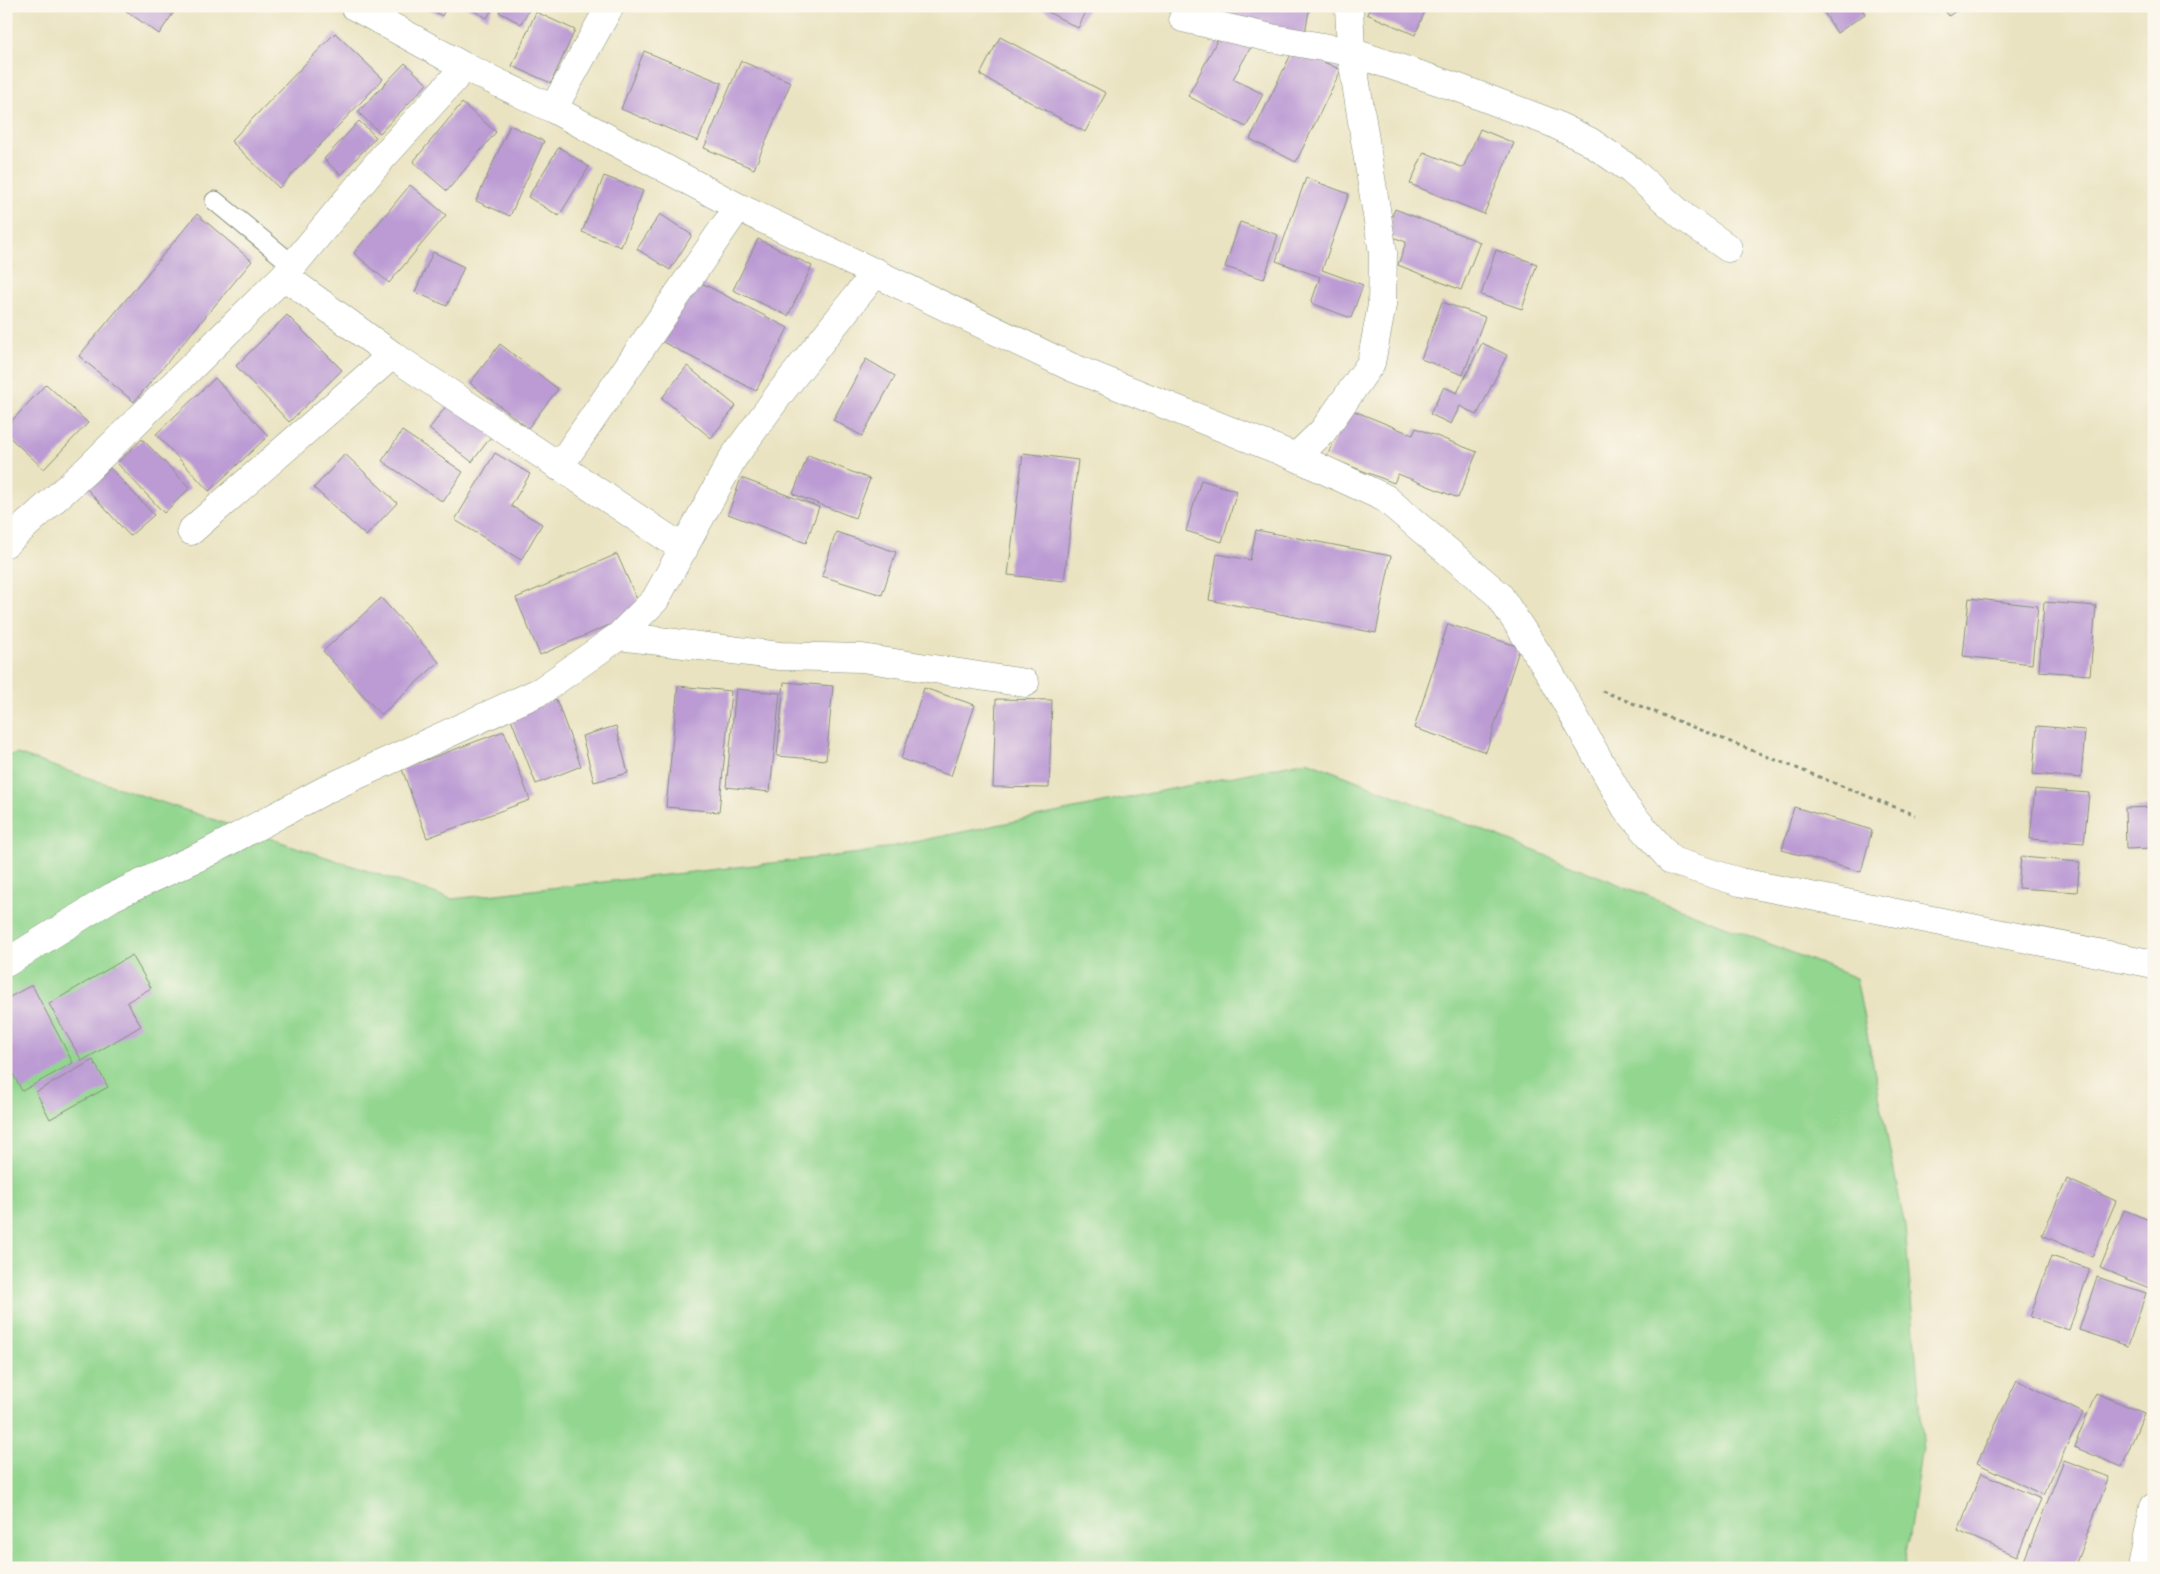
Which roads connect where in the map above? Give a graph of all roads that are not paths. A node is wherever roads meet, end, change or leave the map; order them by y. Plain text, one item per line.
1 (354, 6) edge
2 (610, 6) edge
3 (1349, 6) edge
4 (1182, 18) dead end
5 (1352, 52) junction
6 (465, 68) junction
7 (553, 109) junction
8 (215, 201) dead end
9 (738, 207) junction
10 (1728, 248) dead end
11 (288, 271) junction
12 (876, 272) junction
13 (392, 355) junction
14 (1296, 457) junction
15 (559, 467) junction
16 (191, 530) dead end
17 (6, 543) edge
18 (684, 549) junction
19 (619, 636) junction
20 (1025, 683) dead end
21 (6, 963) edge
22 (2154, 964) edge
23 (2154, 1508) edge
24 (2148, 1552) edge

1 - 6 street
2 - 7 street
3 - 5 street
4 - 5 street
5 - 10 street
5 - 14 street
6 - 7 street
6 - 11 street
7 - 9 street
8 - 11 lane
9 - 12 street
9 - 15 street
11 - 13 street
11 - 17 street
12 - 14 street
12 - 18 street
13 - 15 street
13 - 16 street
14 - 22 street
15 - 18 street
18 - 19 street
19 - 20 street
19 - 21 street
23 - 24 street

